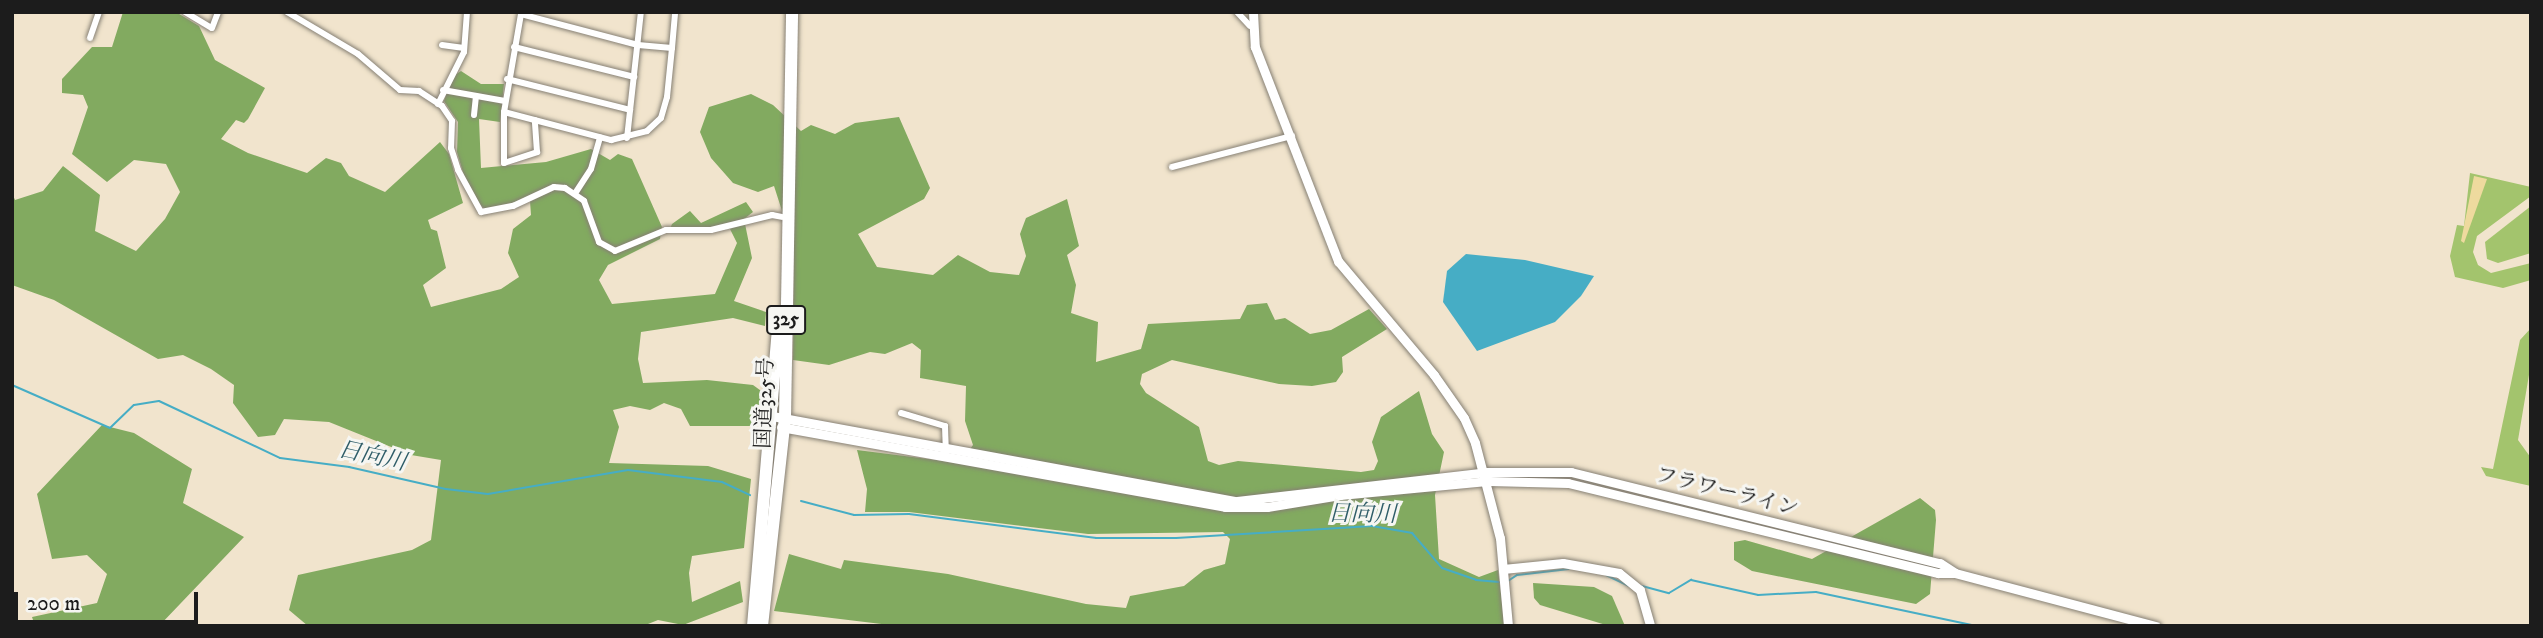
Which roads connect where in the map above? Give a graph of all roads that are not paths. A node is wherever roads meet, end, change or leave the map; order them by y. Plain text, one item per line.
1 (99, 12) edge
2 (185, 12) edge
3 (218, 12) edge
4 (467, 12) edge
5 (641, 12) edge
6 (675, 12) edge
7 (786, 12) edge
8 (792, 12) edge
9 (1237, 12) edge
10 (1253, 12) edge
11 (290, 13) edge
12 (518, 13) edge
13 (1250, 26) junction
14 (90, 38) dead end
15 (442, 44) dead end
16 (638, 45) junction
17 (514, 47) junction
18 (464, 48) junction
19 (672, 48) junction
20 (634, 77) junction
21 (507, 79) junction
22 (443, 90) junction
23 (476, 96) junction
24 (505, 101) junction
25 (438, 104) junction
26 (630, 110) junction
27 (504, 112) junction
28 (474, 115) dead end
29 (535, 120) junction
30 (1292, 136) junction
31 (600, 137) junction
32 (627, 138) junction
33 (1172, 167) dead end
34 (576, 192) junction
35 (782, 217) junction
36 (901, 413) dead end
37 (779, 422) junction
38 (946, 452) junction
39 (1487, 477) junction
40 (1504, 573) junction
41 (753, 626) edge
42 (762, 626) edge
43 (1508, 626) edge
44 (1650, 626) edge
45 (2156, 626) edge

1 - 14 street
2 - 3 street
4 - 18 street
5 - 16 street
6 - 19 street
7 - 35 highway, 国道325号 / 325
8 - 37 highway, 国道325号 / 325
9 - 13 street
10 - 13 street
11 - 25 street
12 - 16 street
12 - 17 street
13 - 30 street
15 - 18 street
16 - 19 street
16 - 20 street
17 - 20 street
17 - 21 street
18 - 22 street
19 - 32 street
20 - 26 street
21 - 24 street
21 - 26 street
22 - 23 street
22 - 25 street
23 - 24 street
23 - 28 street
24 - 27 street
25 - 34 street
26 - 32 street
27 - 29 street
27 - 29 street
29 - 31 street
30 - 33 street
30 - 39 street
31 - 32 street
31 - 34 street
34 - 35 street
35 - 37 highway, 国道325号 / 325
36 - 38 street
37 - 38 street, フラワーライン
37 - 41 highway, 国道325号 / 325
37 - 42 highway, 国道325号 / 325
38 - 39 street, フラワーライン
39 - 40 street
39 - 45 street, フラワーライン
40 - 43 street
40 - 44 street

